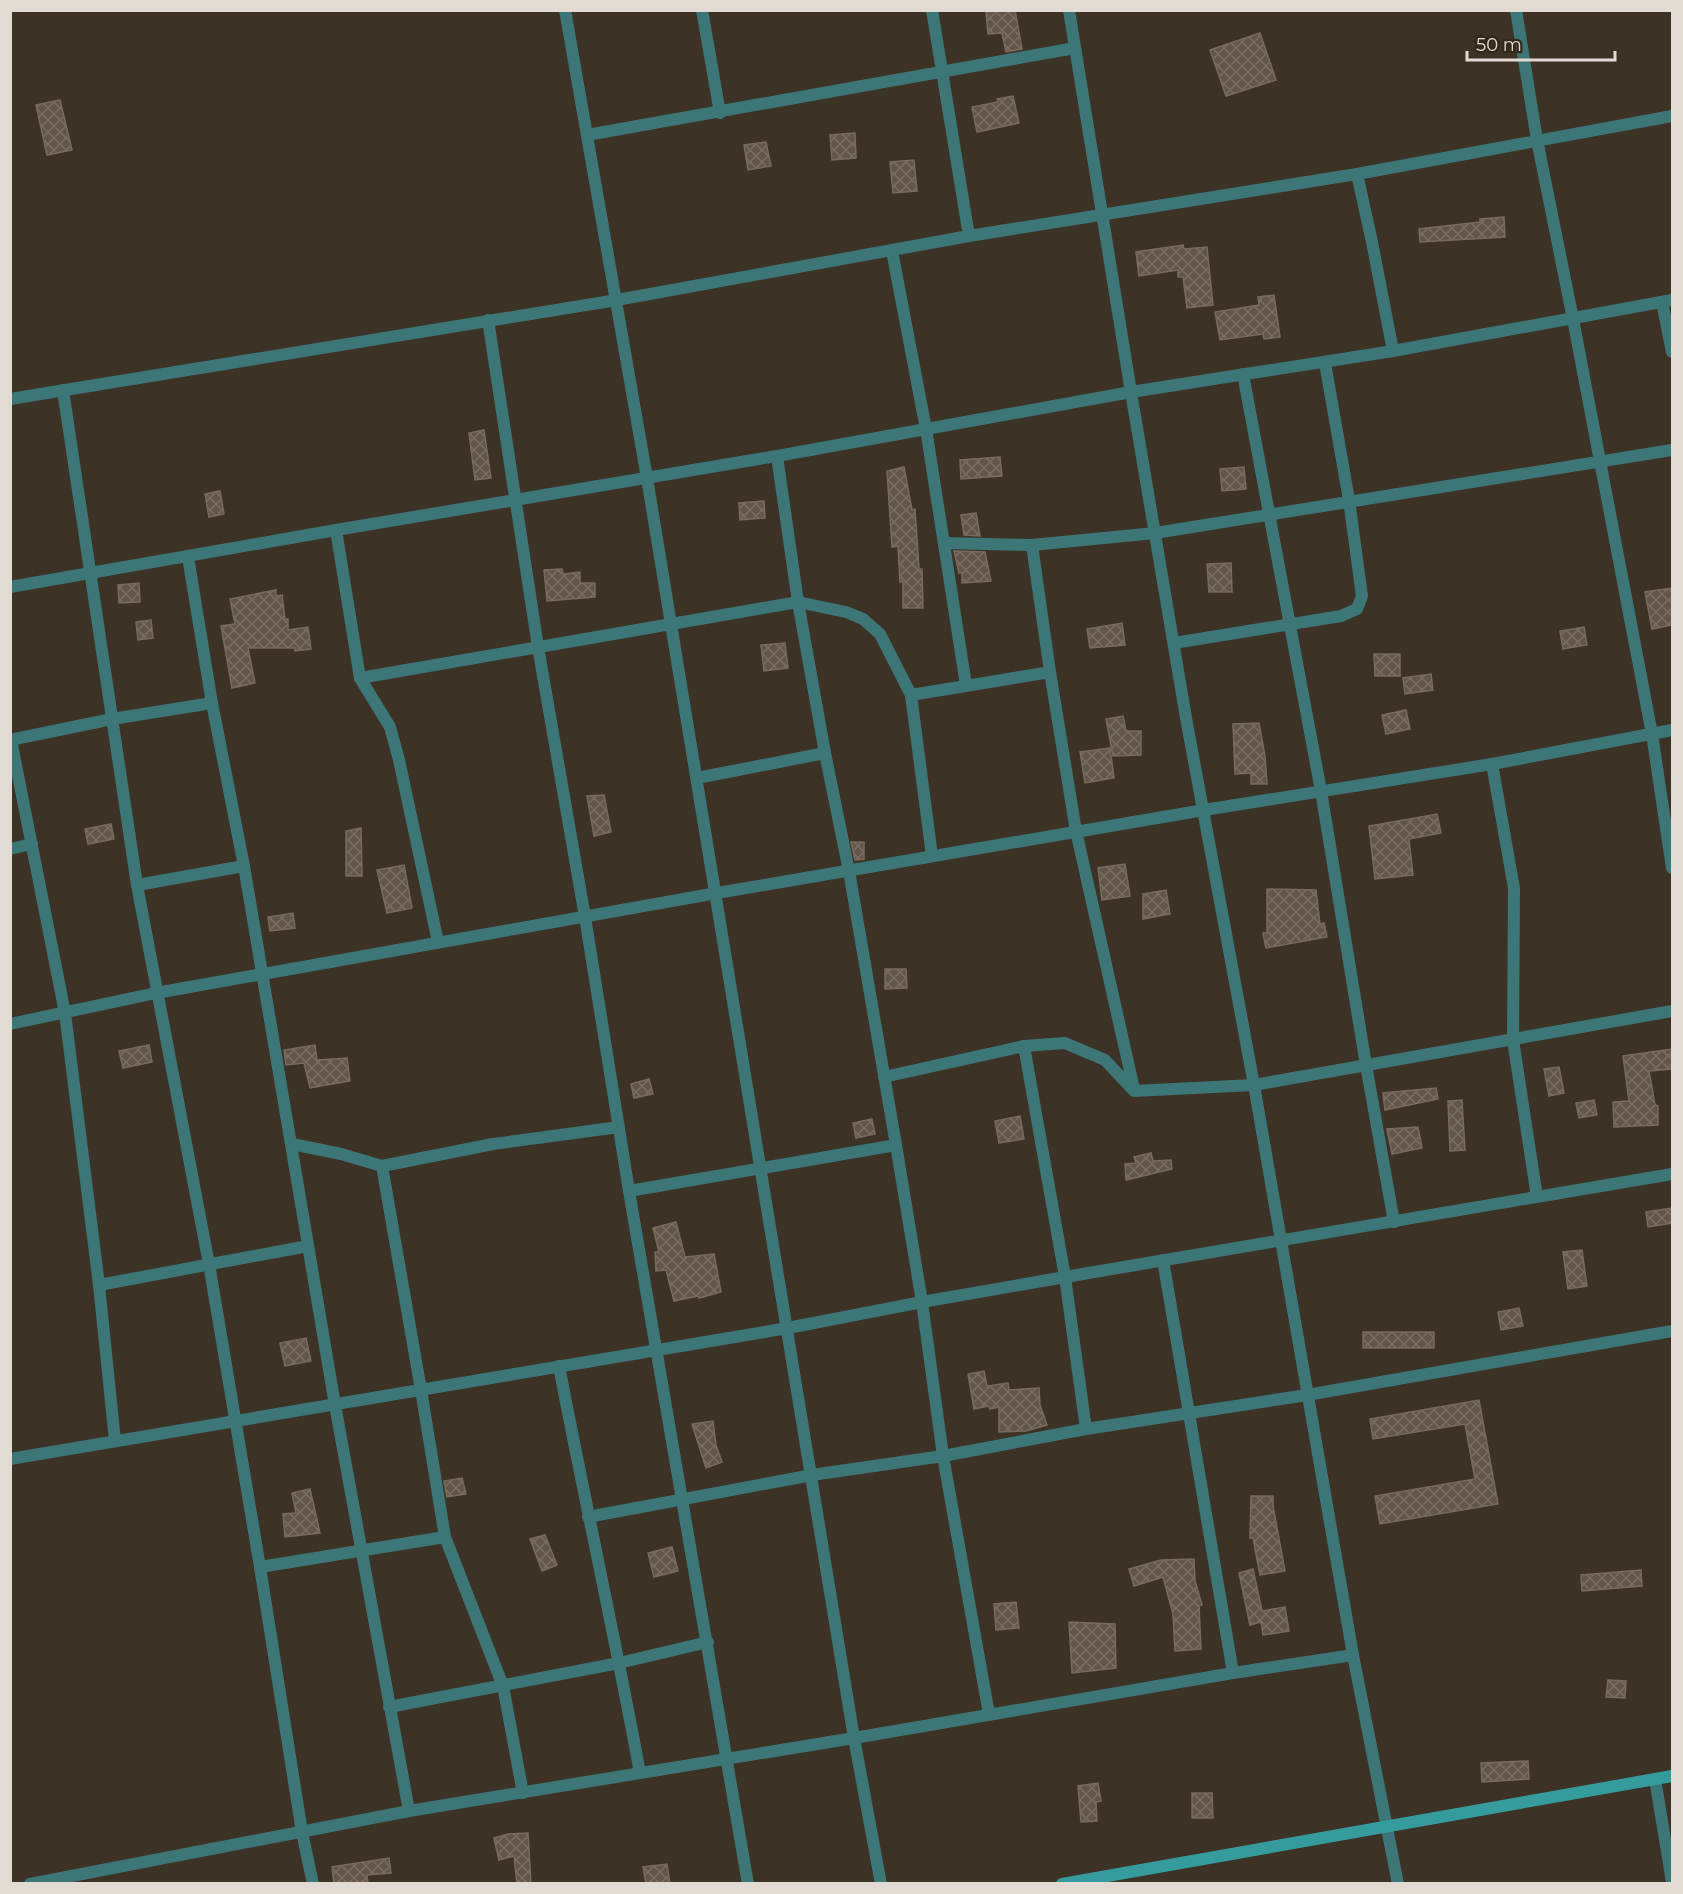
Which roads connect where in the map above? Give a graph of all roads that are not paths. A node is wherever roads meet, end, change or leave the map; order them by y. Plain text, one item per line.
1 (565, 10) edge
2 (702, 10) edge
3 (932, 10) edge
4 (1069, 10) edge
5 (1516, 10) edge
6 (1075, 48) junction
7 (943, 72) junction
8 (720, 112) junction
9 (1672, 116) edge
10 (587, 135) junction
11 (1537, 140) junction
12 (1357, 174) junction
13 (1102, 215) junction
14 (969, 236) junction
15 (892, 251) junction
16 (617, 300) junction
17 (1667, 301) edge
18 (1573, 319) junction
19 (488, 320) junction
20 (1393, 351) junction
21 (1672, 352) edge
22 (1325, 363) junction
23 (1243, 374) junction
24 (63, 390) junction
25 (1131, 392) junction
26 (10, 399) edge
27 (926, 429) junction
28 (1672, 450) edge
29 (777, 456) junction
30 (1599, 463) junction
31 (647, 478) junction
32 (1349, 500) junction
33 (514, 501) junction
34 (1268, 514) junction
35 (336, 530) junction
36 (1155, 532) junction
37 (944, 543) junction
38 (1032, 545) junction
39 (188, 557) junction
40 (90, 573) junction
41 (10, 587) edge
42 (798, 602) junction
43 (671, 623) junction
44 (1290, 624) junction
45 (1174, 643) junction
46 (538, 647) junction
47 (1050, 672) junction
48 (360, 678) junction
49 (966, 685) junction
50 (911, 694) junction
51 (212, 703) junction
52 (112, 719) junction
53 (1672, 730) edge
54 (1652, 734) junction
55 (11, 740) edge
56 (825, 753) junction
57 (1492, 764) junction
58 (697, 778) junction
59 (1321, 791) junction
60 (1204, 810) junction
61 (1076, 831) junction
62 (32, 844) junction
63 (10, 849) edge
64 (933, 856) junction
65 (244, 866) junction
66 (1672, 868) edge
67 (849, 870) junction
68 (137, 885) junction
69 (717, 893) junction
70 (585, 917) junction
71 (438, 942) junction
72 (262, 974) junction
73 (156, 993) junction
74 (1672, 1011) edge
75 (65, 1013) junction
76 (10, 1024) edge
77 (1513, 1040) junction
78 (1024, 1046) junction
79 (1366, 1065) junction
80 (884, 1077) junction
81 (1254, 1084) junction
82 (1134, 1091) junction
83 (619, 1127) junction
84 (292, 1144) junction
85 (896, 1145) junction
86 (382, 1166) junction
87 (762, 1168) junction
88 (1672, 1174) edge
89 (629, 1191) junction
90 (1537, 1197) junction
91 (1394, 1222) junction
92 (1281, 1241) junction
93 (309, 1246) junction
94 (1163, 1260) junction
95 (208, 1264) junction
96 (1065, 1276) junction
97 (99, 1285) junction
98 (922, 1302) junction
99 (788, 1328) junction
100 (1672, 1331) edge
101 (657, 1350) junction
102 (559, 1366) junction
103 (421, 1390) junction
104 (1307, 1395) junction
105 (334, 1405) junction
106 (1188, 1414) junction
107 (235, 1421) junction
108 (1086, 1429) junction
109 (115, 1441) junction
110 (943, 1456) junction
111 (10, 1459) edge
112 (812, 1475) junction
113 (683, 1499) junction
114 (588, 1517) junction
115 (445, 1537) junction
116 (361, 1552) junction
117 (260, 1568) junction
118 (708, 1642) junction
119 (1353, 1655) junction
120 (619, 1664) junction
121 (1233, 1673) junction
122 (503, 1686) junction
123 (389, 1707) junction
124 (989, 1714) junction
125 (854, 1738) junction
126 (727, 1760) junction
127 (639, 1773) junction
128 (1672, 1776) edge
129 (1655, 1779) junction
130 (523, 1793) junction
131 (409, 1811) junction
132 (1386, 1827) junction
133 (302, 1832) junction
134 (1672, 1882) edge
135 (30, 1884) edge
136 (313, 1884) edge
137 (748, 1884) edge
138 (881, 1884) edge
139 (1062, 1884) edge
140 (1398, 1884) edge

1 - 10 street
2 - 8 street
3 - 7 street
4 - 6 street
5 - 11 street
6 - 7 street
6 - 13 street
7 - 8 street
7 - 14 street
8 - 10 street
9 - 11 street
10 - 16 street
11 - 12 street
11 - 18 street
12 - 13 street
12 - 20 street
13 - 14 street
13 - 25 street
14 - 15 street
15 - 16 street
15 - 27 street
16 - 19 street
16 - 31 street
17 - 18 street
17 - 21 street
18 - 20 street
18 - 30 street
19 - 24 street
19 - 33 street
20 - 22 street
22 - 23 street
22 - 32 street
23 - 25 street
23 - 34 street
24 - 26 street
24 - 40 street
25 - 27 street
25 - 36 street
27 - 29 street
27 - 37 street
28 - 30 street
29 - 31 street
29 - 42 street
30 - 32 street
30 - 54 street
31 - 33 street
31 - 43 street
32 - 34 street
32 - 44 street
33 - 35 street
33 - 46 street
34 - 36 street
34 - 44 street
35 - 39 street
35 - 48 street
36 - 38 street
36 - 45 street
37 - 38 street
37 - 49 street
38 - 47 street
39 - 40 street
39 - 51 street
40 - 41 street
40 - 52 street
42 - 43 street
42 - 50 street
42 - 56 street
43 - 46 street
43 - 58 street
44 - 45 street
44 - 59 street
45 - 60 street
46 - 48 street
46 - 70 street
47 - 49 street
47 - 61 street
48 - 71 street
49 - 50 street
50 - 64 street
51 - 52 street
51 - 65 street
52 - 55 street
52 - 68 street
53 - 54 street
54 - 57 street
54 - 66 street
55 - 62 street
56 - 58 street
56 - 67 street
57 - 59 street
57 - 77 street
58 - 69 street
59 - 60 street
59 - 79 street
60 - 61 street
60 - 81 street
61 - 64 street
61 - 82 street
62 - 63 street
62 - 75 street
64 - 67 street
65 - 68 street
65 - 72 street
67 - 69 street
67 - 80 street
68 - 73 street
69 - 70 street
69 - 87 street
70 - 71 street
70 - 83 street
71 - 72 street
72 - 73 street
72 - 84 street
73 - 75 street
73 - 95 street
74 - 77 street
75 - 76 street
75 - 97 street
77 - 79 street
77 - 90 street
78 - 80 street
78 - 82 street
78 - 96 street
79 - 81 street
79 - 91 street
80 - 85 street
81 - 82 street
81 - 92 street
83 - 86 street
83 - 89 street
84 - 86 street
84 - 93 street
85 - 87 street
85 - 98 street
86 - 103 street
87 - 89 street
87 - 99 street
88 - 90 street
89 - 101 street
90 - 91 street
91 - 92 street
92 - 94 street
92 - 104 street
93 - 95 street
93 - 105 street
94 - 96 street
94 - 106 street
95 - 97 street
95 - 107 street
96 - 98 street
96 - 108 street
97 - 109 street
98 - 99 street
98 - 110 street
99 - 101 street
99 - 112 street
100 - 104 street
101 - 102 street
101 - 113 street
102 - 103 street
102 - 114 street
103 - 105 street
103 - 115 street
104 - 106 street
104 - 119 street
105 - 107 street
105 - 116 street
106 - 108 street
106 - 121 street
107 - 109 street
107 - 117 street
108 - 110 street
109 - 111 street
110 - 112 street
110 - 124 street
112 - 113 street
112 - 125 street
113 - 114 street
113 - 118 street
114 - 120 street
115 - 116 street
115 - 122 street
116 - 117 street
116 - 123 street
117 - 133 street
118 - 120 street
118 - 126 street
119 - 121 street
119 - 132 street
120 - 122 street
120 - 127 street
121 - 124 street
122 - 123 street
122 - 130 street
123 - 131 street
124 - 125 street
125 - 126 street
125 - 138 street
126 - 127 street
126 - 137 street
127 - 130 street
128 - 129 main road
129 - 132 main road
129 - 134 street
130 - 131 street
131 - 133 street
132 - 139 main road
132 - 140 street
133 - 135 street
133 - 136 street

